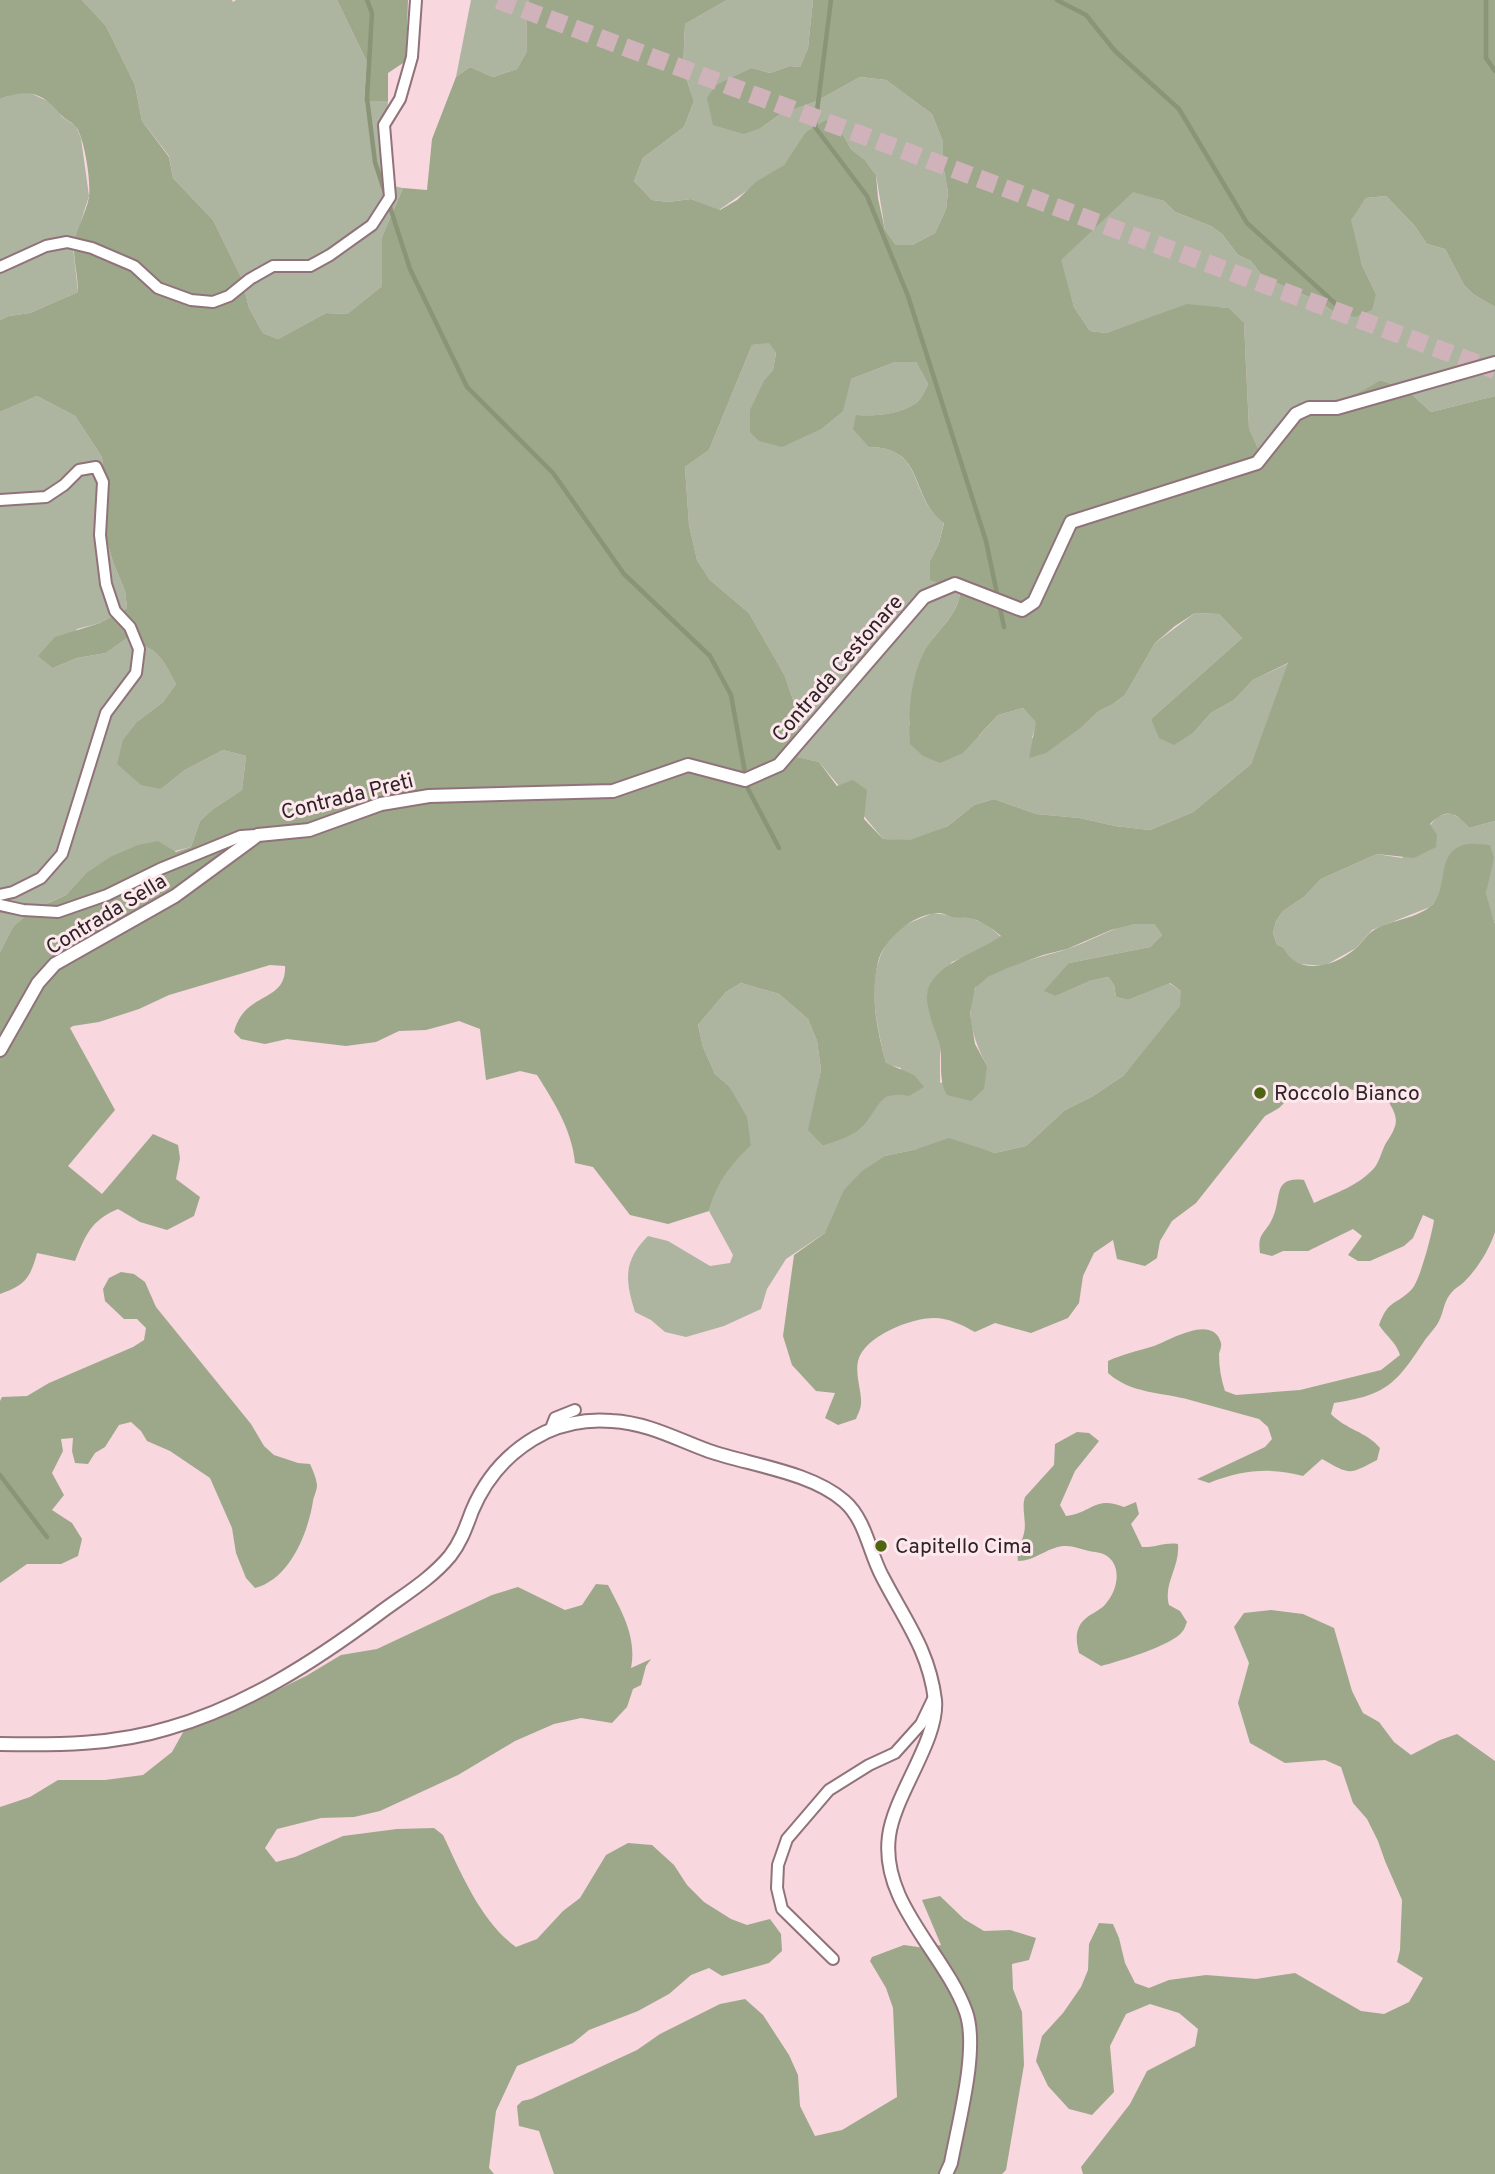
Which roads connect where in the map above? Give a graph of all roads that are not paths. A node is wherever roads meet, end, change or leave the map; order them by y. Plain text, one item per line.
1 (416, 0) edge
2 (0, 267) edge
3 (1495, 363) edge
4 (0, 500) edge
5 (750, 778) joint
6 (258, 835) junction
7 (0, 895) edge
8 (0, 905) edge
9 (0, 1050) edge
10 (575, 1410) dead end
11 (550, 1430) junction
12 (934, 1697) junction
13 (0, 1744) edge
14 (833, 1959) dead end
15 (946, 2174) edge

1 - 2 street
3 - 5 street, Contrada Cestonare
4 - 7 street
5 - 6 street, Contrada Preti
6 - 8 street, Contrada Preti
6 - 9 street, Contrada Sella
10 - 11 street
11 - 12 street
11 - 13 street
12 - 14 street
12 - 15 street

